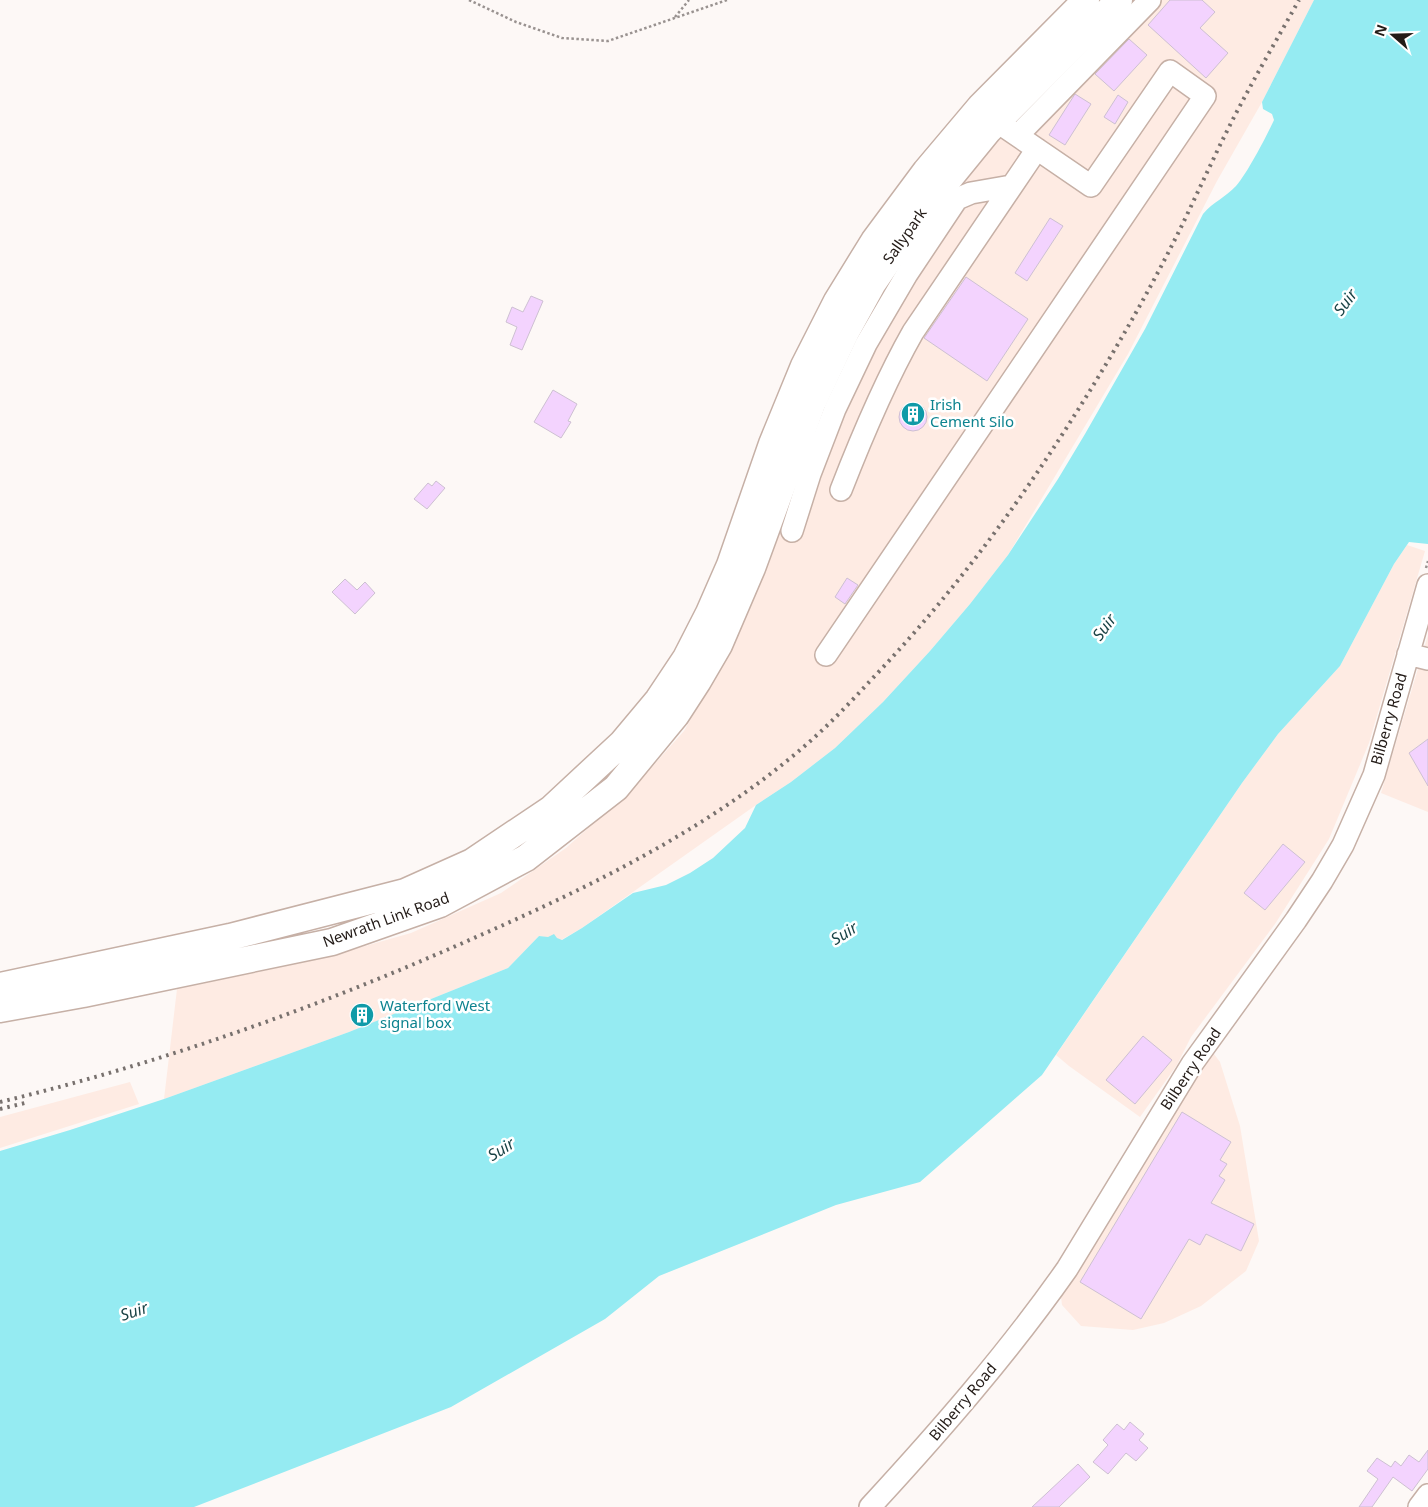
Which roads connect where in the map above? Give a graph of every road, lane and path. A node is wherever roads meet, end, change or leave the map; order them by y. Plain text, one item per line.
1 (469, 0) edge
2 (689, 0) edge
3 (727, 0) edge
4 (1086, 0) edge
5 (1119, 0) edge
6 (1150, 0) edge
7 (674, 18) junction
8 (988, 114) junction
9 (1018, 135) junction
10 (1037, 149) junction
11 (1011, 186) junction
12 (841, 490) dead end
13 (770, 521) junction
14 (1428, 585) edge
15 (1408, 654) junction
16 (826, 655) dead end
17 (1428, 659) edge
18 (0, 986) edge
19 (0, 1009) edge
20 (1428, 1495) edge
21 (870, 1507) edge
22 (1419, 1507) edge

1 - 7 path
2 - 7 path
3 - 7 path
4 - 8 main road, Sallypark
5 - 8 main road, Sallypark
6 - 9 street
8 - 9 street
8 - 13 main road, Sallypark
9 - 10 street
10 - 11 street
10 - 16 street
11 - 12 street
11 - 13 street
13 - 18 main road, Newrath Link Road
13 - 19 main road, Newrath Link Road
14 - 15 street, Bilberry Road
15 - 17 street
15 - 21 street, Bilberry Road
20 - 22 street

